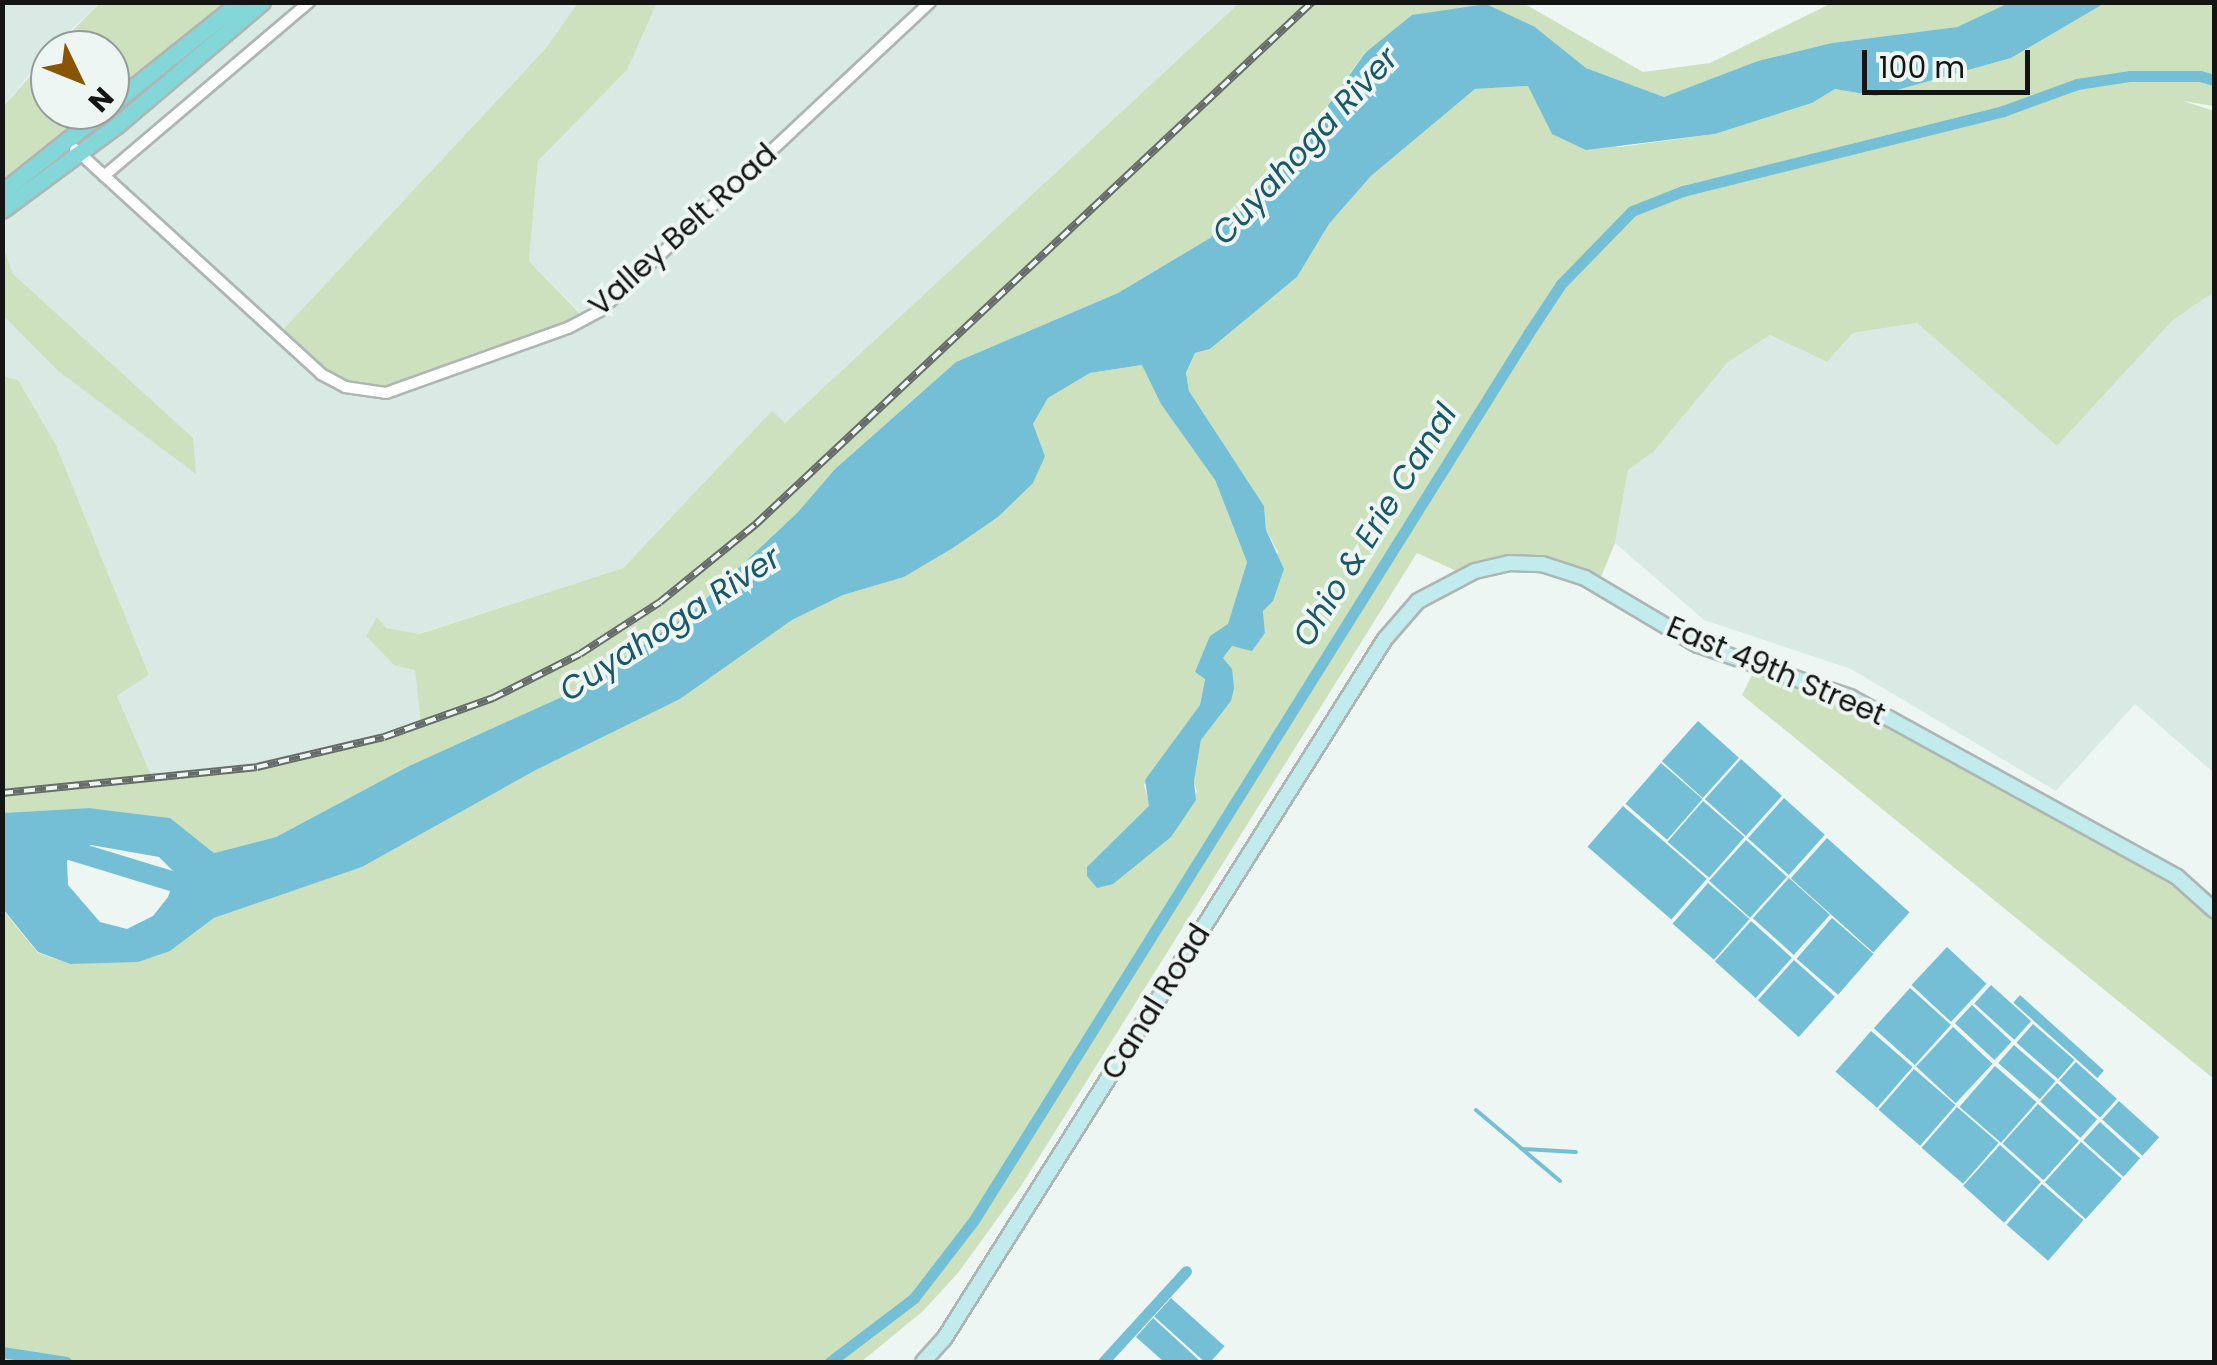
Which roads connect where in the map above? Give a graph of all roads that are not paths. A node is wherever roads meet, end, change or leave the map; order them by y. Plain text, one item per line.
1 (240, 2) edge
2 (262, 2) edge
3 (308, 2) edge
4 (930, 2) edge
5 (74, 148) junction
6 (104, 176) junction
7 (2, 192) edge
8 (2, 210) edge
9 (1385, 639) joint
10 (2214, 910) edge
11 (923, 1362) edge

1 - 5 main road
2 - 5 main road
3 - 6 street
4 - 6 street, Valley Belt Road
5 - 6 street, Valley Belt Road
5 - 7 main road
5 - 8 main road
9 - 10 street, East 49th Street
9 - 11 street, Canal Road

